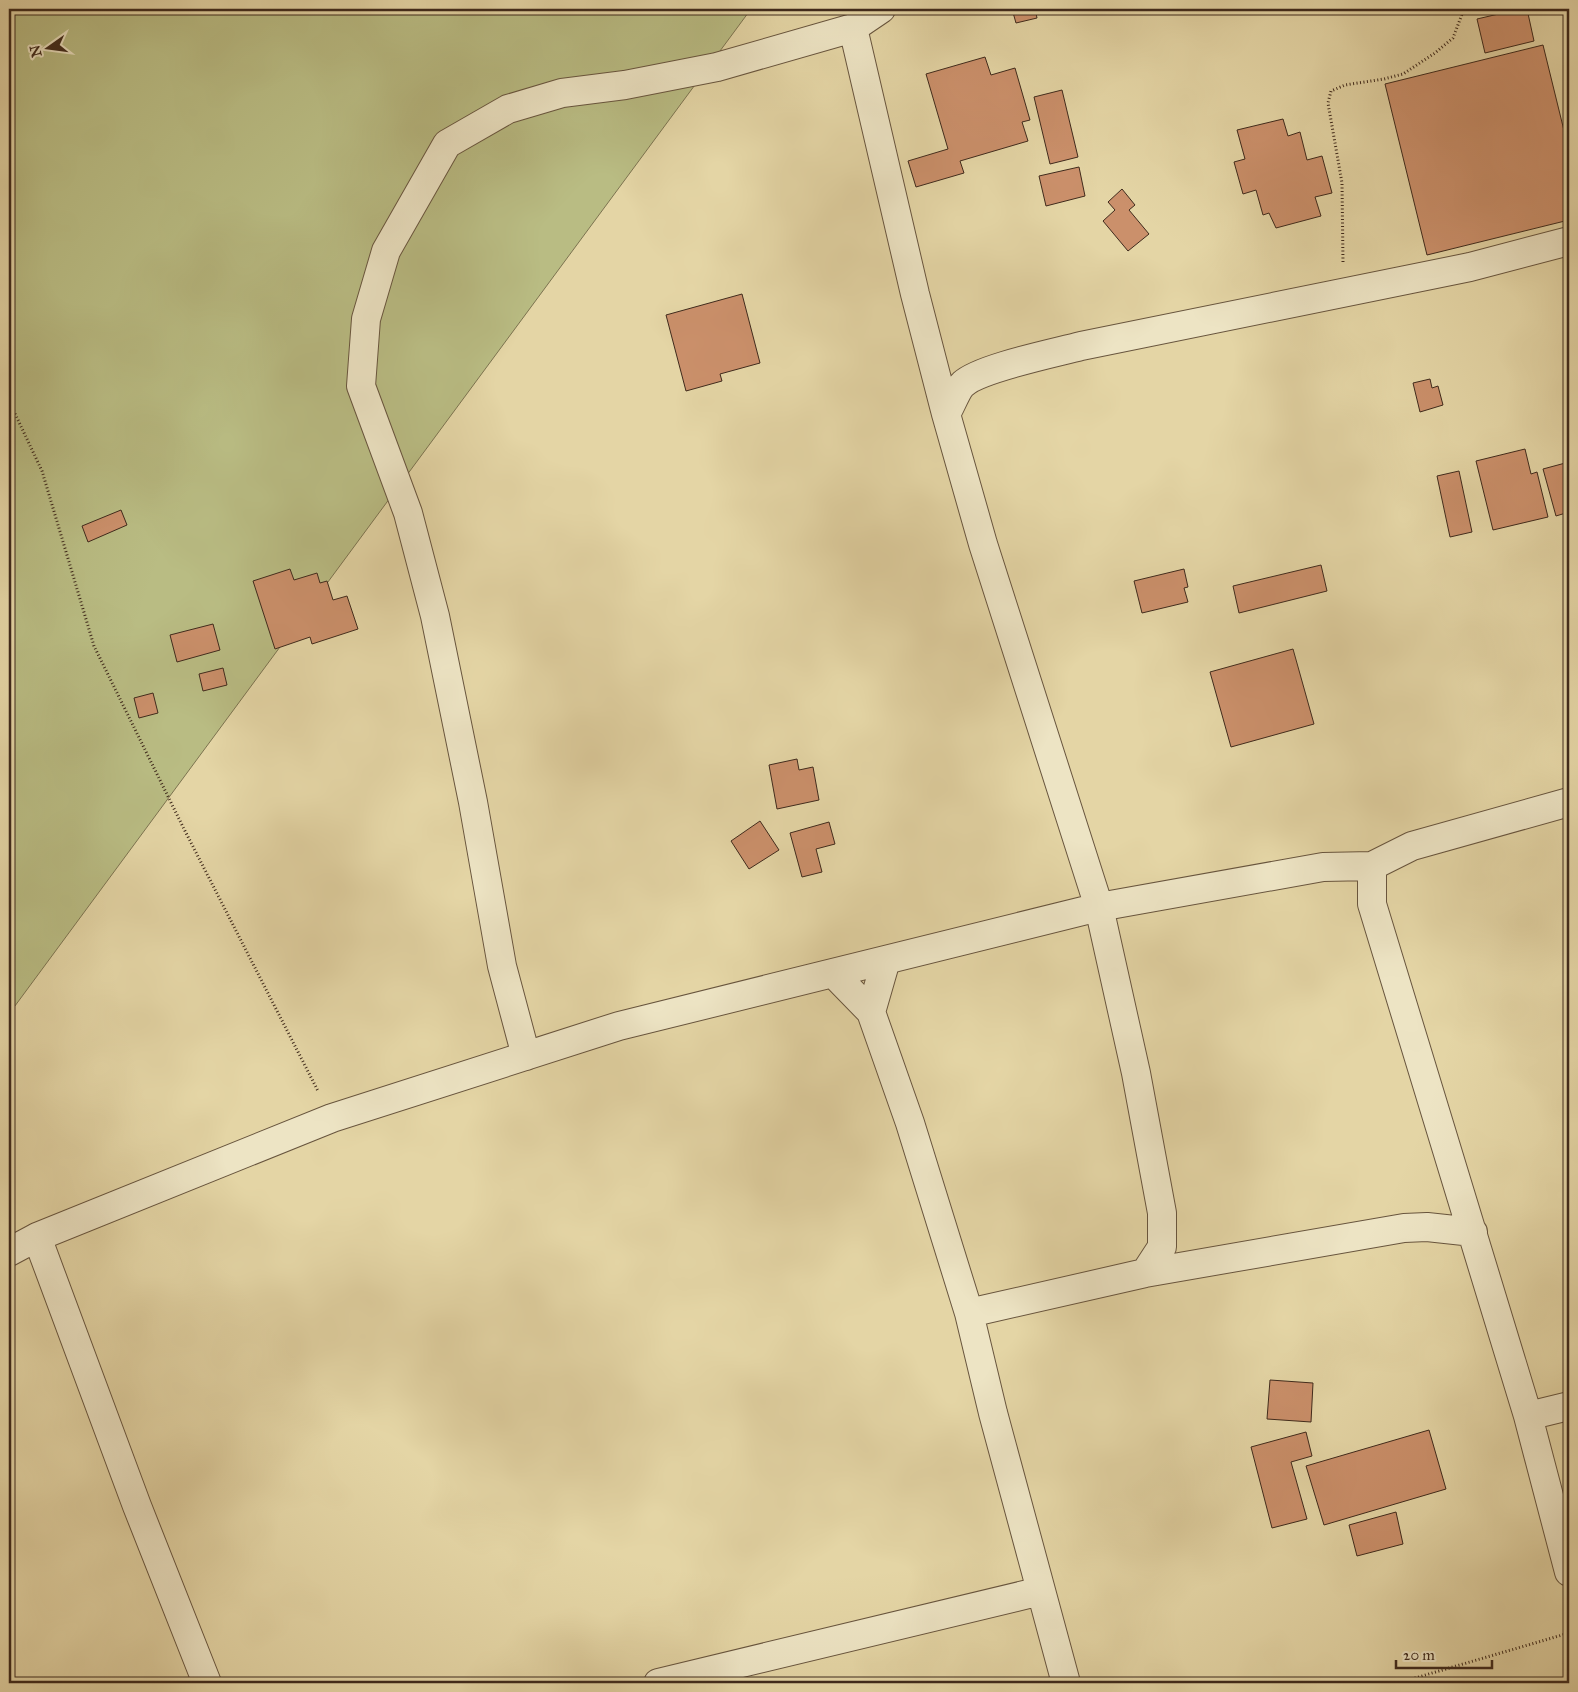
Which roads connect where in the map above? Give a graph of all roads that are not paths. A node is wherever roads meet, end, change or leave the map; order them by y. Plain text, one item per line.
1 (881, 9) edge
2 (853, 28) junction
3 (1569, 241) edge
4 (946, 414) junction
5 (1569, 802) edge
6 (1372, 866) junction
7 (1099, 906) junction
8 (886, 960) junction
9 (833, 973) junction
10 (872, 1012) junction
11 (526, 1056) junction
12 (1473, 1232) junction
13 (38, 1237) junction
14 (9, 1252) edge
15 (1145, 1273) junction
16 (969, 1313) junction
17 (1569, 1406) edge
18 (1528, 1416) junction
19 (1569, 1572) edge
20 (1040, 1590) junction
21 (207, 1683) edge
22 (658, 1683) edge
23 (1066, 1683) edge

1 - 2 street
2 - 4 street
2 - 11 street
3 - 4 street
4 - 7 street
5 - 6 street
6 - 7 street
6 - 12 street
7 - 8 street
7 - 15 street
8 - 9 street
8 - 10 street
9 - 10 street
9 - 11 street
10 - 16 street
11 - 13 street
12 - 15 street
12 - 18 street
13 - 14 street
13 - 21 street
15 - 16 street
16 - 20 street
17 - 18 street
18 - 19 street
20 - 22 street
20 - 23 street

